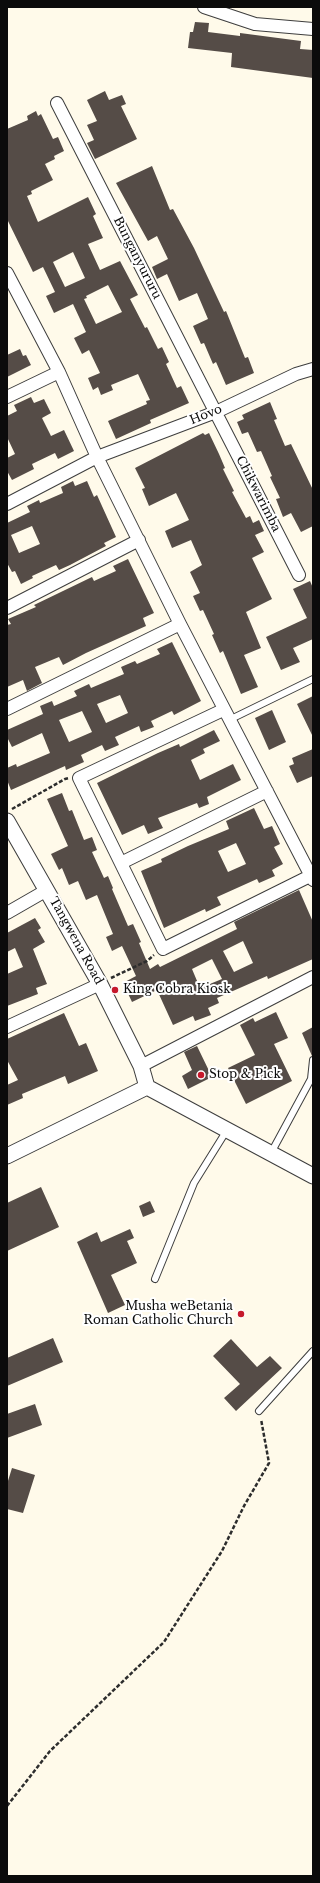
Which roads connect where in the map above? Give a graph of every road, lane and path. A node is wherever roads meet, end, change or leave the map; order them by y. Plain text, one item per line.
1 (204, 7) edge
2 (313, 29) edge
3 (57, 103) dead end
4 (7, 273) edge
5 (10, 286) edge
6 (313, 370) edge
7 (59, 372) junction
8 (7, 397) edge
9 (216, 412) junction
10 (97, 457) junction
11 (7, 504) edge
12 (139, 540) junction
13 (299, 575) dead end
14 (7, 608) edge
15 (180, 624) junction
16 (313, 679) edge
17 (7, 709) edge
18 (226, 715) junction
19 (79, 778) junction
20 (267, 790) junction
21 (7, 812) edge
22 (7, 821) edge
23 (121, 863) junction
24 (312, 878) edge
25 (47, 890) junction
26 (7, 912) edge
27 (163, 949) junction
28 (313, 977) edge
29 (100, 984) junction
30 (7, 1027) edge
31 (313, 1060) edge
32 (142, 1066) junction
33 (146, 1087) junction
34 (227, 1130) junction
35 (271, 1153) junction
36 (7, 1156) edge
37 (313, 1176) edge
38 (154, 1279) dead end
39 (313, 1350) edge
40 (259, 1411) joint
41 (7, 1806) edge

1 - 2 street
3 - 9 street, Bunganyururu
4 - 5 street
5 - 7 street
6 - 9 street, Hovo
7 - 8 street
7 - 10 street
9 - 10 street, Hovo
9 - 13 street, Chikwarimba
10 - 11 street, Hovo
10 - 12 street
12 - 14 street
12 - 15 street
15 - 17 street
15 - 18 street
16 - 18 lane
18 - 19 street
18 - 20 street
19 - 21 path
19 - 23 street
20 - 23 street
20 - 24 street
22 - 25 street, Tangwena Road
23 - 27 street
24 - 27 street
25 - 26 street
25 - 29 street, Tangwena Road
27 - 29 path
28 - 32 street
29 - 30 street
29 - 32 street, Tangwena Road
31 - 35 lane
32 - 33 street, Tangwena Road
33 - 34 street
33 - 36 street
34 - 35 street
34 - 38 lane
35 - 37 street
39 - 40 lane
40 - 41 path

